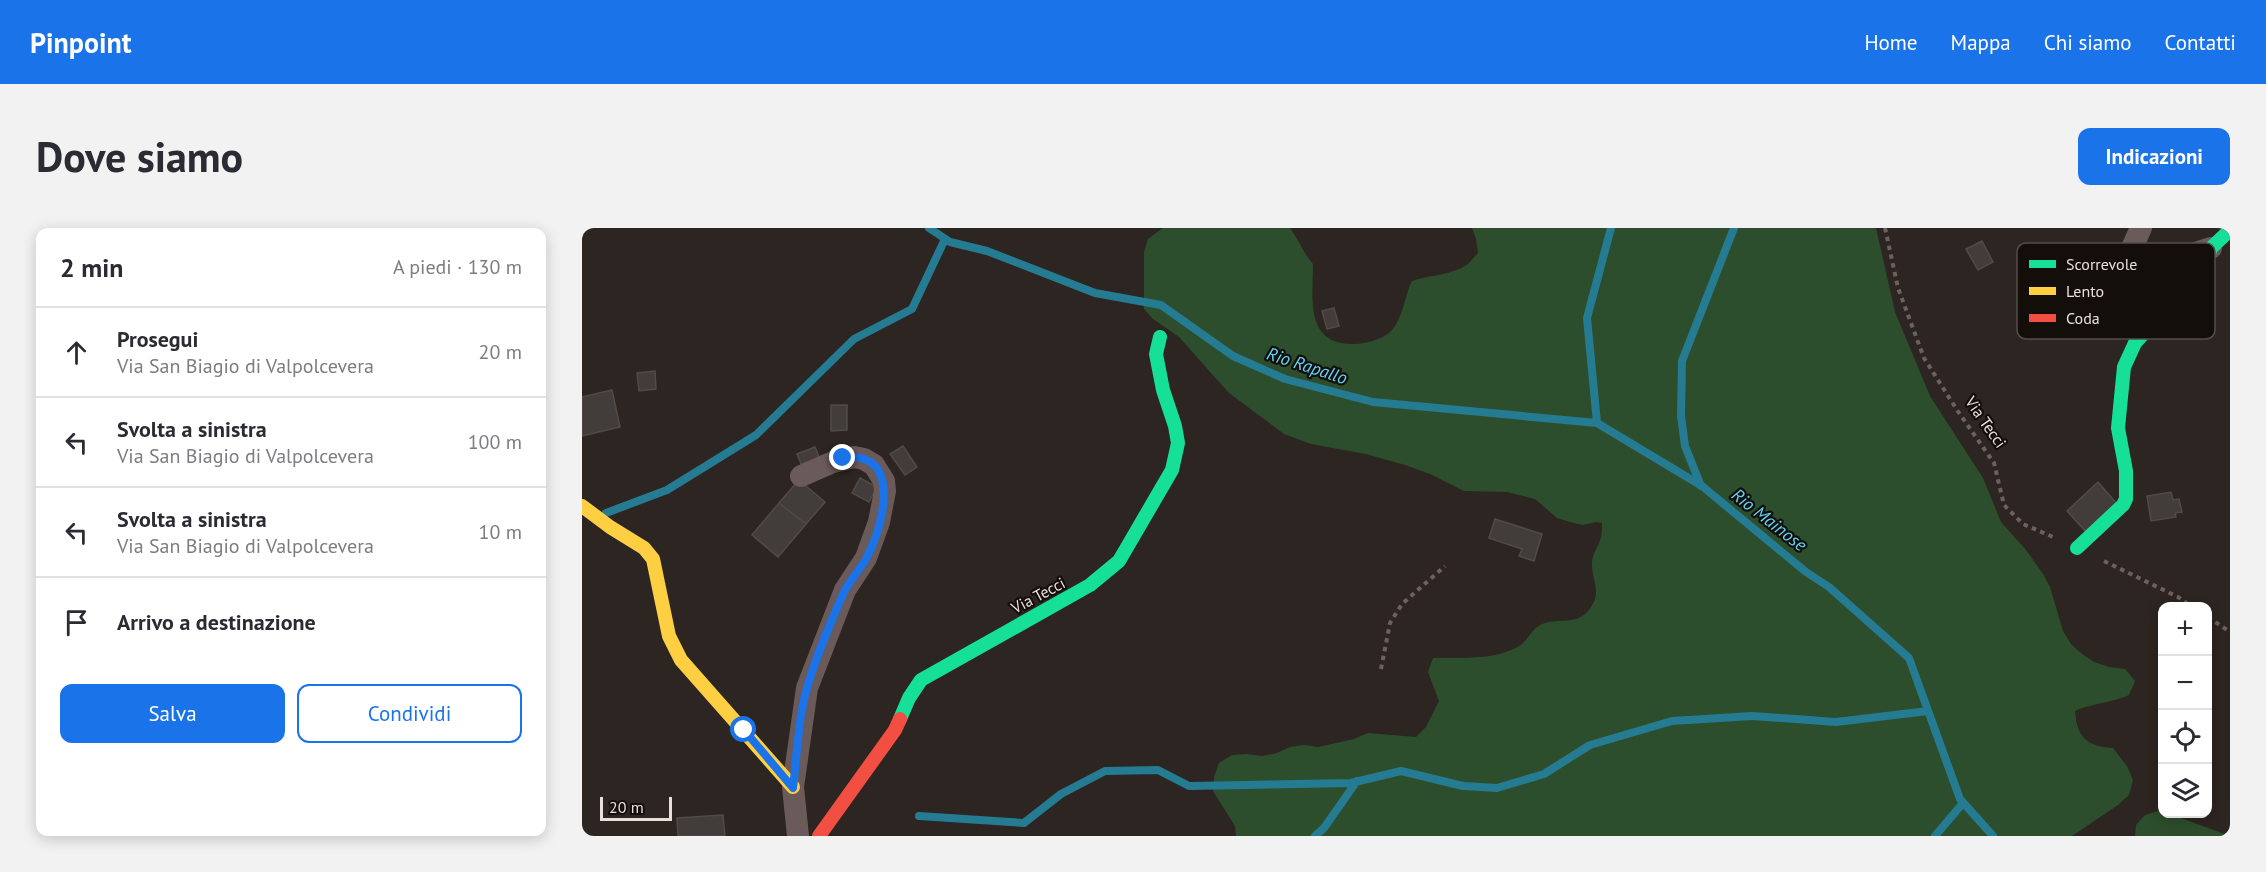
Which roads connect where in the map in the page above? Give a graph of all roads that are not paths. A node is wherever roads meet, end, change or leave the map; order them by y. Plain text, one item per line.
1 (2141, 228) edge
2 (2230, 230) edge
3 (2134, 243) edge
4 (2215, 244) edge
5 (1160, 337) dead end
6 (2138, 339) edge
7 (801, 476) dead end
8 (582, 506) edge
9 (2077, 548) road end
10 (793, 788) junction
11 (798, 836) edge
12 (819, 836) edge

1 - 3 street
2 - 4 street
5 - 12 street, Via Tecci
6 - 9 street
7 - 10 street
8 - 10 street
10 - 11 street

